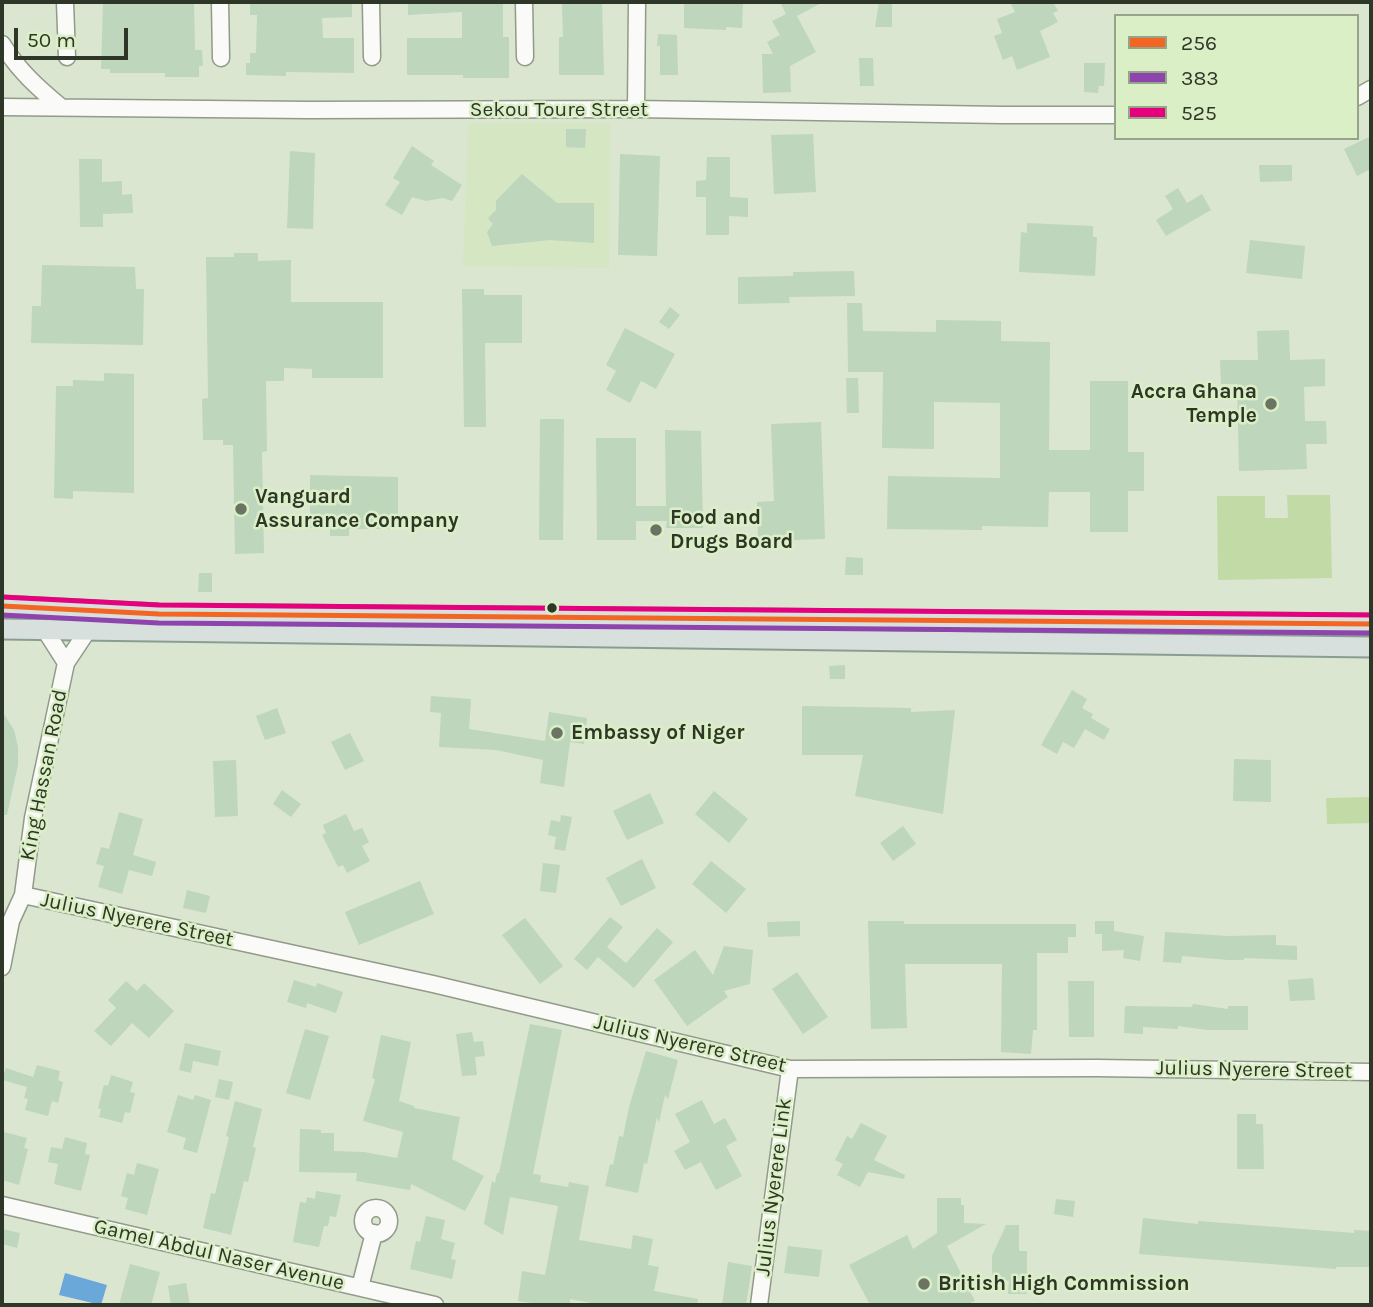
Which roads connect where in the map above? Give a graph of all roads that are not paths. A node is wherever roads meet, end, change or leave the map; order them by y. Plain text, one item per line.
1 (65, 2) edge
2 (220, 2) edge
3 (371, 2) edge
4 (524, 2) edge
5 (637, 2) edge
6 (2, 44) edge
7 (66, 57) dead end
8 (525, 57) dead end
9 (221, 58) dead end
10 (372, 58) dead end
11 (2, 107) edge
12 (61, 107) junction
13 (636, 109) junction
14 (1114, 115) edge
15 (2, 606) edge
16 (1371, 624) edge
17 (2, 629) edge
18 (45, 630) junction
19 (88, 630) junction
20 (1371, 646) edge
21 (66, 663) junction
22 (23, 895) junction
23 (2, 967) edge
24 (790, 1069) junction
25 (1371, 1072) edge
26 (2, 1205) edge
27 (374, 1233) dead end
28 (360, 1287) junction
29 (435, 1305) edge
30 (759, 1305) edge

1 - 7 street
2 - 9 street
3 - 10 street
4 - 8 street
5 - 13 street
6 - 12 street
11 - 12 street, Sekou Toure Street
12 - 13 street, Sekou Toure Street
13 - 14 street, Sekou Toure Street
15 - 16 main road
17 - 18 main road
18 - 19 main road
18 - 21 street, King Hassan Road
19 - 20 main road
19 - 21 street, King Hassan Road
21 - 22 street, King Hassan Road
22 - 23 street, King Hassan Road
22 - 24 street, Julius Nyerere Street
24 - 25 street, Julius Nyerere Street
24 - 30 street, Julius Nyerere Link
26 - 28 street, Gamel Abdul Naser Avenue
27 - 28 street
28 - 29 street, Gamel Abdul Naser Avenue

